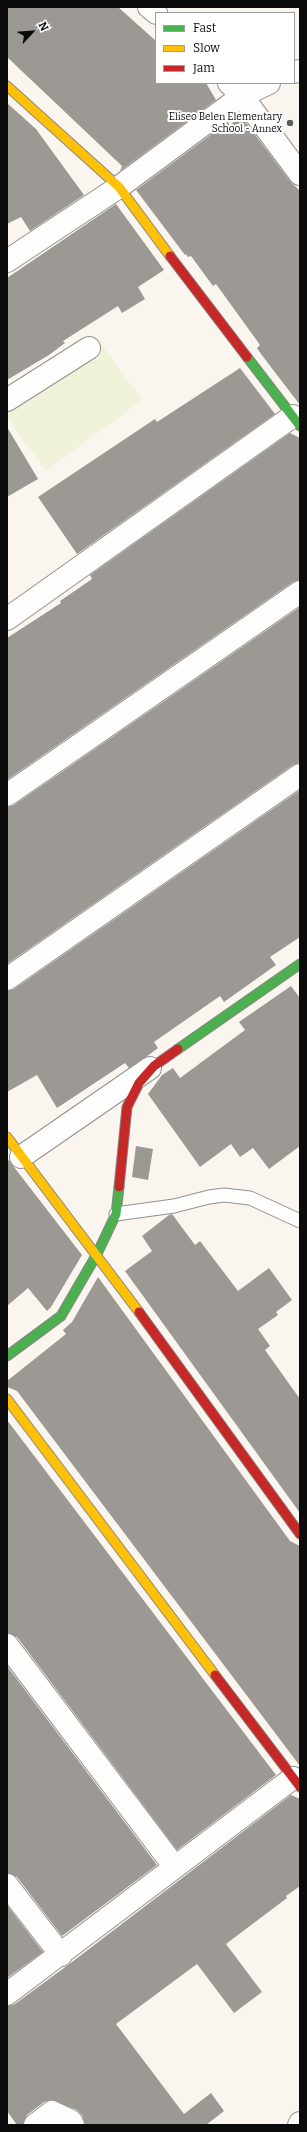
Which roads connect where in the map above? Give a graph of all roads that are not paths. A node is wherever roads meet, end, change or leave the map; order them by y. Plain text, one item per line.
1 (264, 84) edge
2 (7, 86) edge
3 (235, 90) edge
4 (300, 174) edge
5 (119, 187) junction
6 (7, 261) edge
7 (89, 348) dead end
8 (7, 400) edge
9 (296, 421) edge
10 (300, 592) edge
11 (7, 619) edge
12 (300, 775) edge
13 (7, 795) edge
14 (300, 964) edge
15 (7, 979) edge
16 (154, 1066) junction
17 (7, 1137) edge
18 (21, 1157) junction
19 (116, 1214) junction
20 (300, 1221) edge
21 (97, 1254) junction
22 (7, 1356) edge
23 (7, 1399) edge
24 (300, 1534) edge
25 (7, 1645) edge
26 (297, 1782) edge
27 (174, 1866) junction
28 (7, 1886) edge
29 (60, 1955) junction
30 (7, 1994) edge
31 (35, 2125) edge
32 (73, 2125) edge

1 - 3 street
2 - 5 street
3 - 4 street
3 - 5 street
5 - 6 street
5 - 9 street
7 - 8 street
9 - 11 street
10 - 13 street
12 - 15 street
14 - 16 street
16 - 18 street
16 - 19 street
17 - 18 street
18 - 21 street
19 - 20 lane
19 - 21 street
21 - 22 street
21 - 24 street
23 - 26 street
25 - 27 street
26 - 27 street
27 - 29 street
28 - 29 street
29 - 30 street
31 - 32 street

